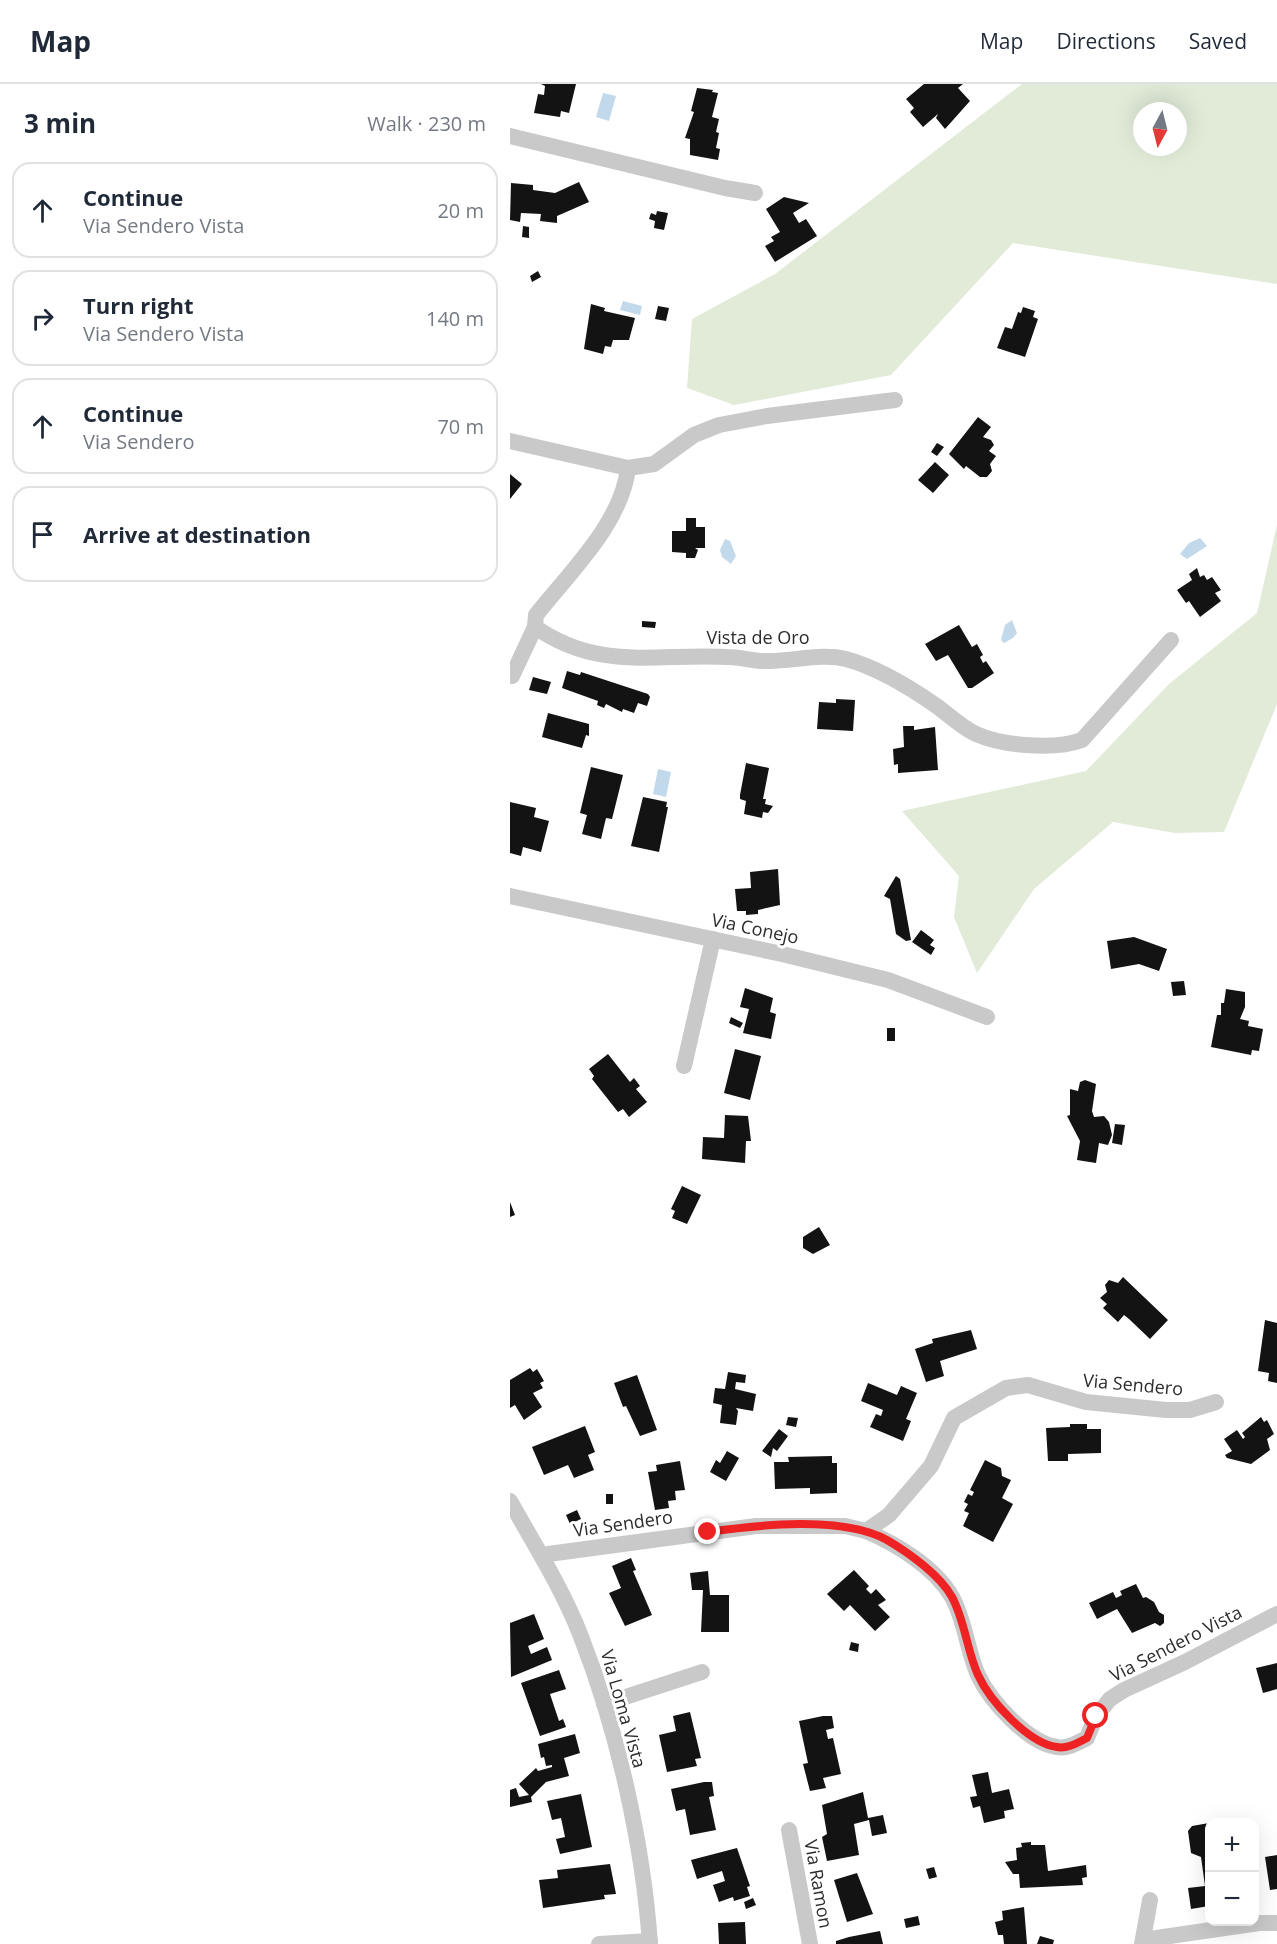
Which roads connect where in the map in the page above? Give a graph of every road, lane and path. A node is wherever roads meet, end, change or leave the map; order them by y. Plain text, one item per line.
1 (510, 136) edge
2 (755, 193) dead end
3 (896, 400) dead end
4 (510, 441) edge
5 (628, 468) junction
6 (535, 627) junction
7 (1171, 640) dead end
8 (512, 676) dead end
9 (510, 896) edge
10 (713, 939) junction
11 (987, 1017) dead end
12 (684, 1065) dead end
13 (1216, 1401) dead end
14 (510, 1501) edge
15 (866, 1531) junction
16 (540, 1555) junction
17 (1277, 1614) edge
18 (702, 1672) dead end
19 (604, 1704) junction
20 (789, 1830) dead end
21 (1150, 1900) dead end
22 (1277, 1923) edge
23 (650, 1942) edge
24 (1143, 1942) edge
25 (599, 1944) edge
26 (810, 1944) edge

1 - 2 street
3 - 5 street
4 - 5 street
5 - 6 street
6 - 7 street, Vista de Oro
6 - 8 street
9 - 10 street, Via Conejo
10 - 11 street, Via Conejo
10 - 12 street
13 - 15 street, Via Sendero
14 - 16 street, Via Loma Vista
15 - 16 street, Via Sendero
15 - 17 street, Via Sendero Vista
16 - 19 street, Via Loma Vista
18 - 19 street
19 - 23 street, Via Loma Vista
20 - 26 street, Via Ramon
21 - 24 street
22 - 24 street
23 - 25 street

